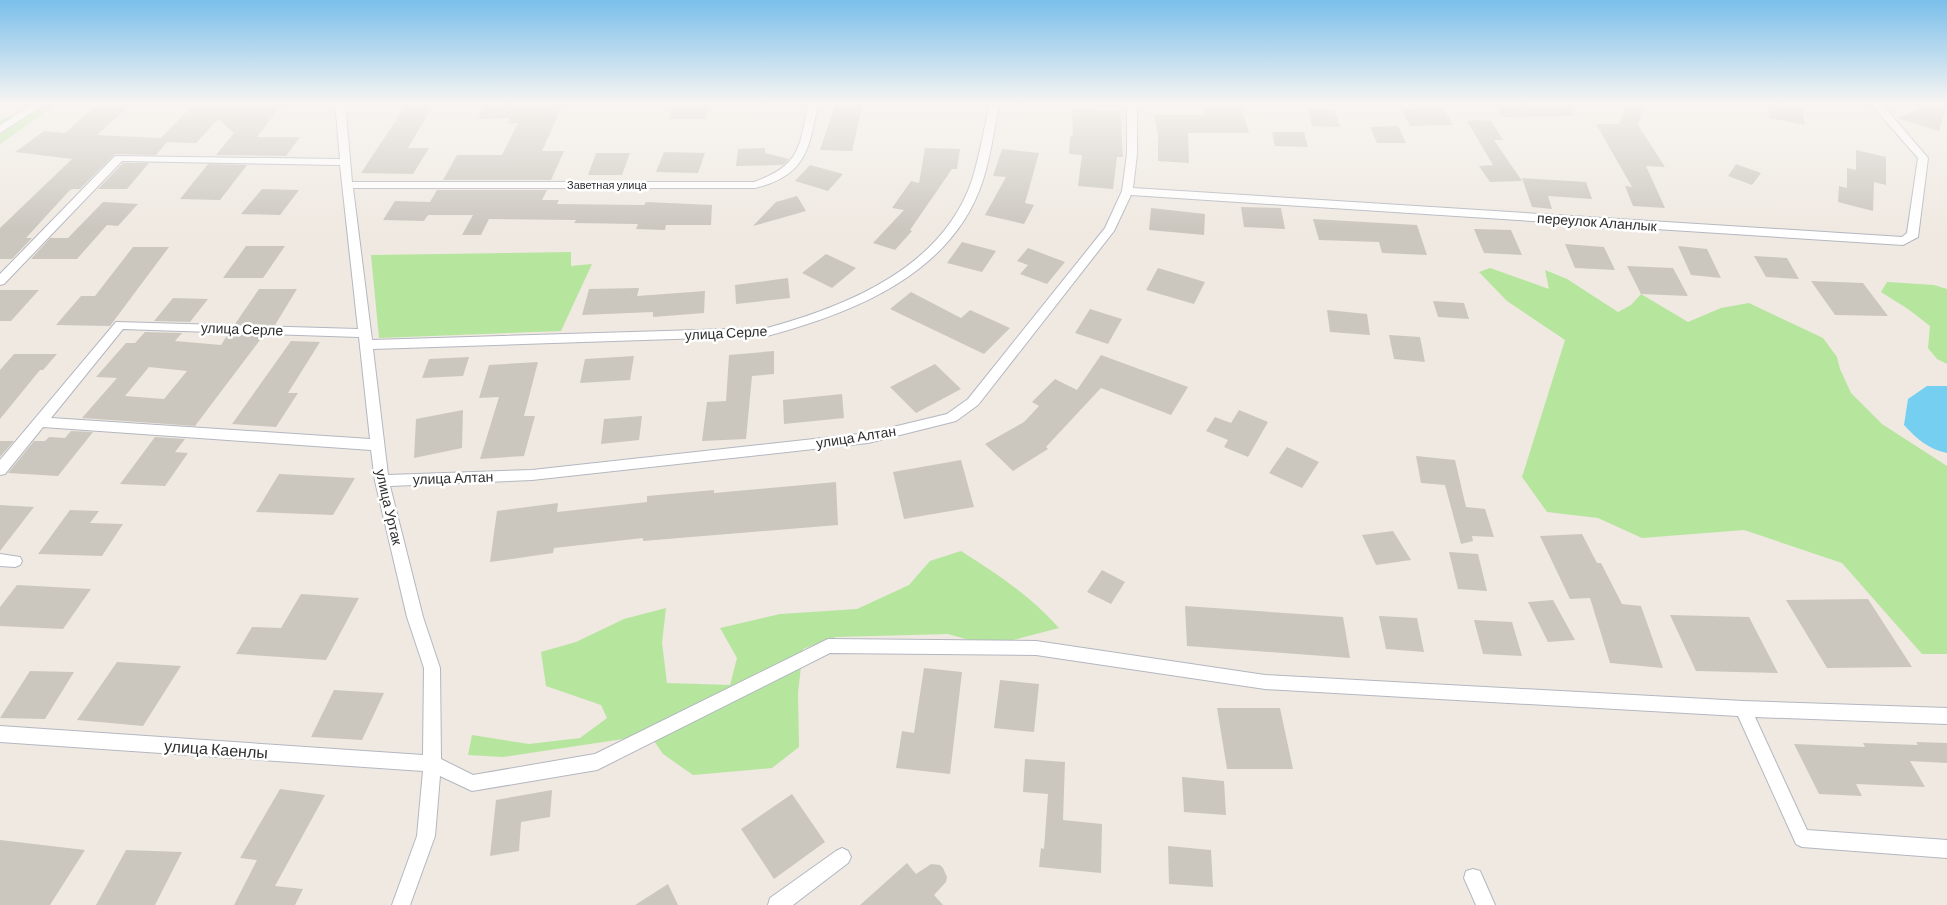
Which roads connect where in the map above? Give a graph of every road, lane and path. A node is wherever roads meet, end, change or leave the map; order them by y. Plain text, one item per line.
1 (344, 144) edge
2 (805, 144) edge
3 (985, 144) edge
4 (1132, 144) edge
5 (1911, 144) edge
6 (345, 162) junction
7 (347, 185) junction
8 (1127, 191) junction
9 (0, 281) edge
10 (365, 339) junction
11 (39, 422) junction
12 (377, 445) junction
13 (0, 470) edge
14 (382, 481) junction
15 (0, 560) edge
16 (16, 561) dead end
17 (1743, 709) junction
18 (1947, 716) edge
19 (0, 734) edge
20 (432, 764) junction
21 (1947, 849) edge
22 (842, 856) dead end
23 (1473, 878) dead end
24 (402, 905) edge
25 (777, 905) edge
26 (1486, 905) edge

1 - 6 street, улица Уртак
2 - 7 street, Заветная улица
3 - 10 street, улица Серле
4 - 8 street, улица Алтан
5 - 8 street, переулок Аланлык
6 - 7 street, улица Уртак
6 - 9 street
7 - 10 street, улица Уртак
8 - 14 street, улица Алтан
10 - 11 street, улица Серле
10 - 12 street, улица Уртак
11 - 12 street
11 - 13 street
12 - 14 street, улица Уртак
14 - 20 street, улица Уртак
15 - 16 street
17 - 18 street
17 - 20 street
17 - 21 street
19 - 20 street, улица Каенлы
20 - 24 street, улица Уртак
22 - 25 street
23 - 26 street

